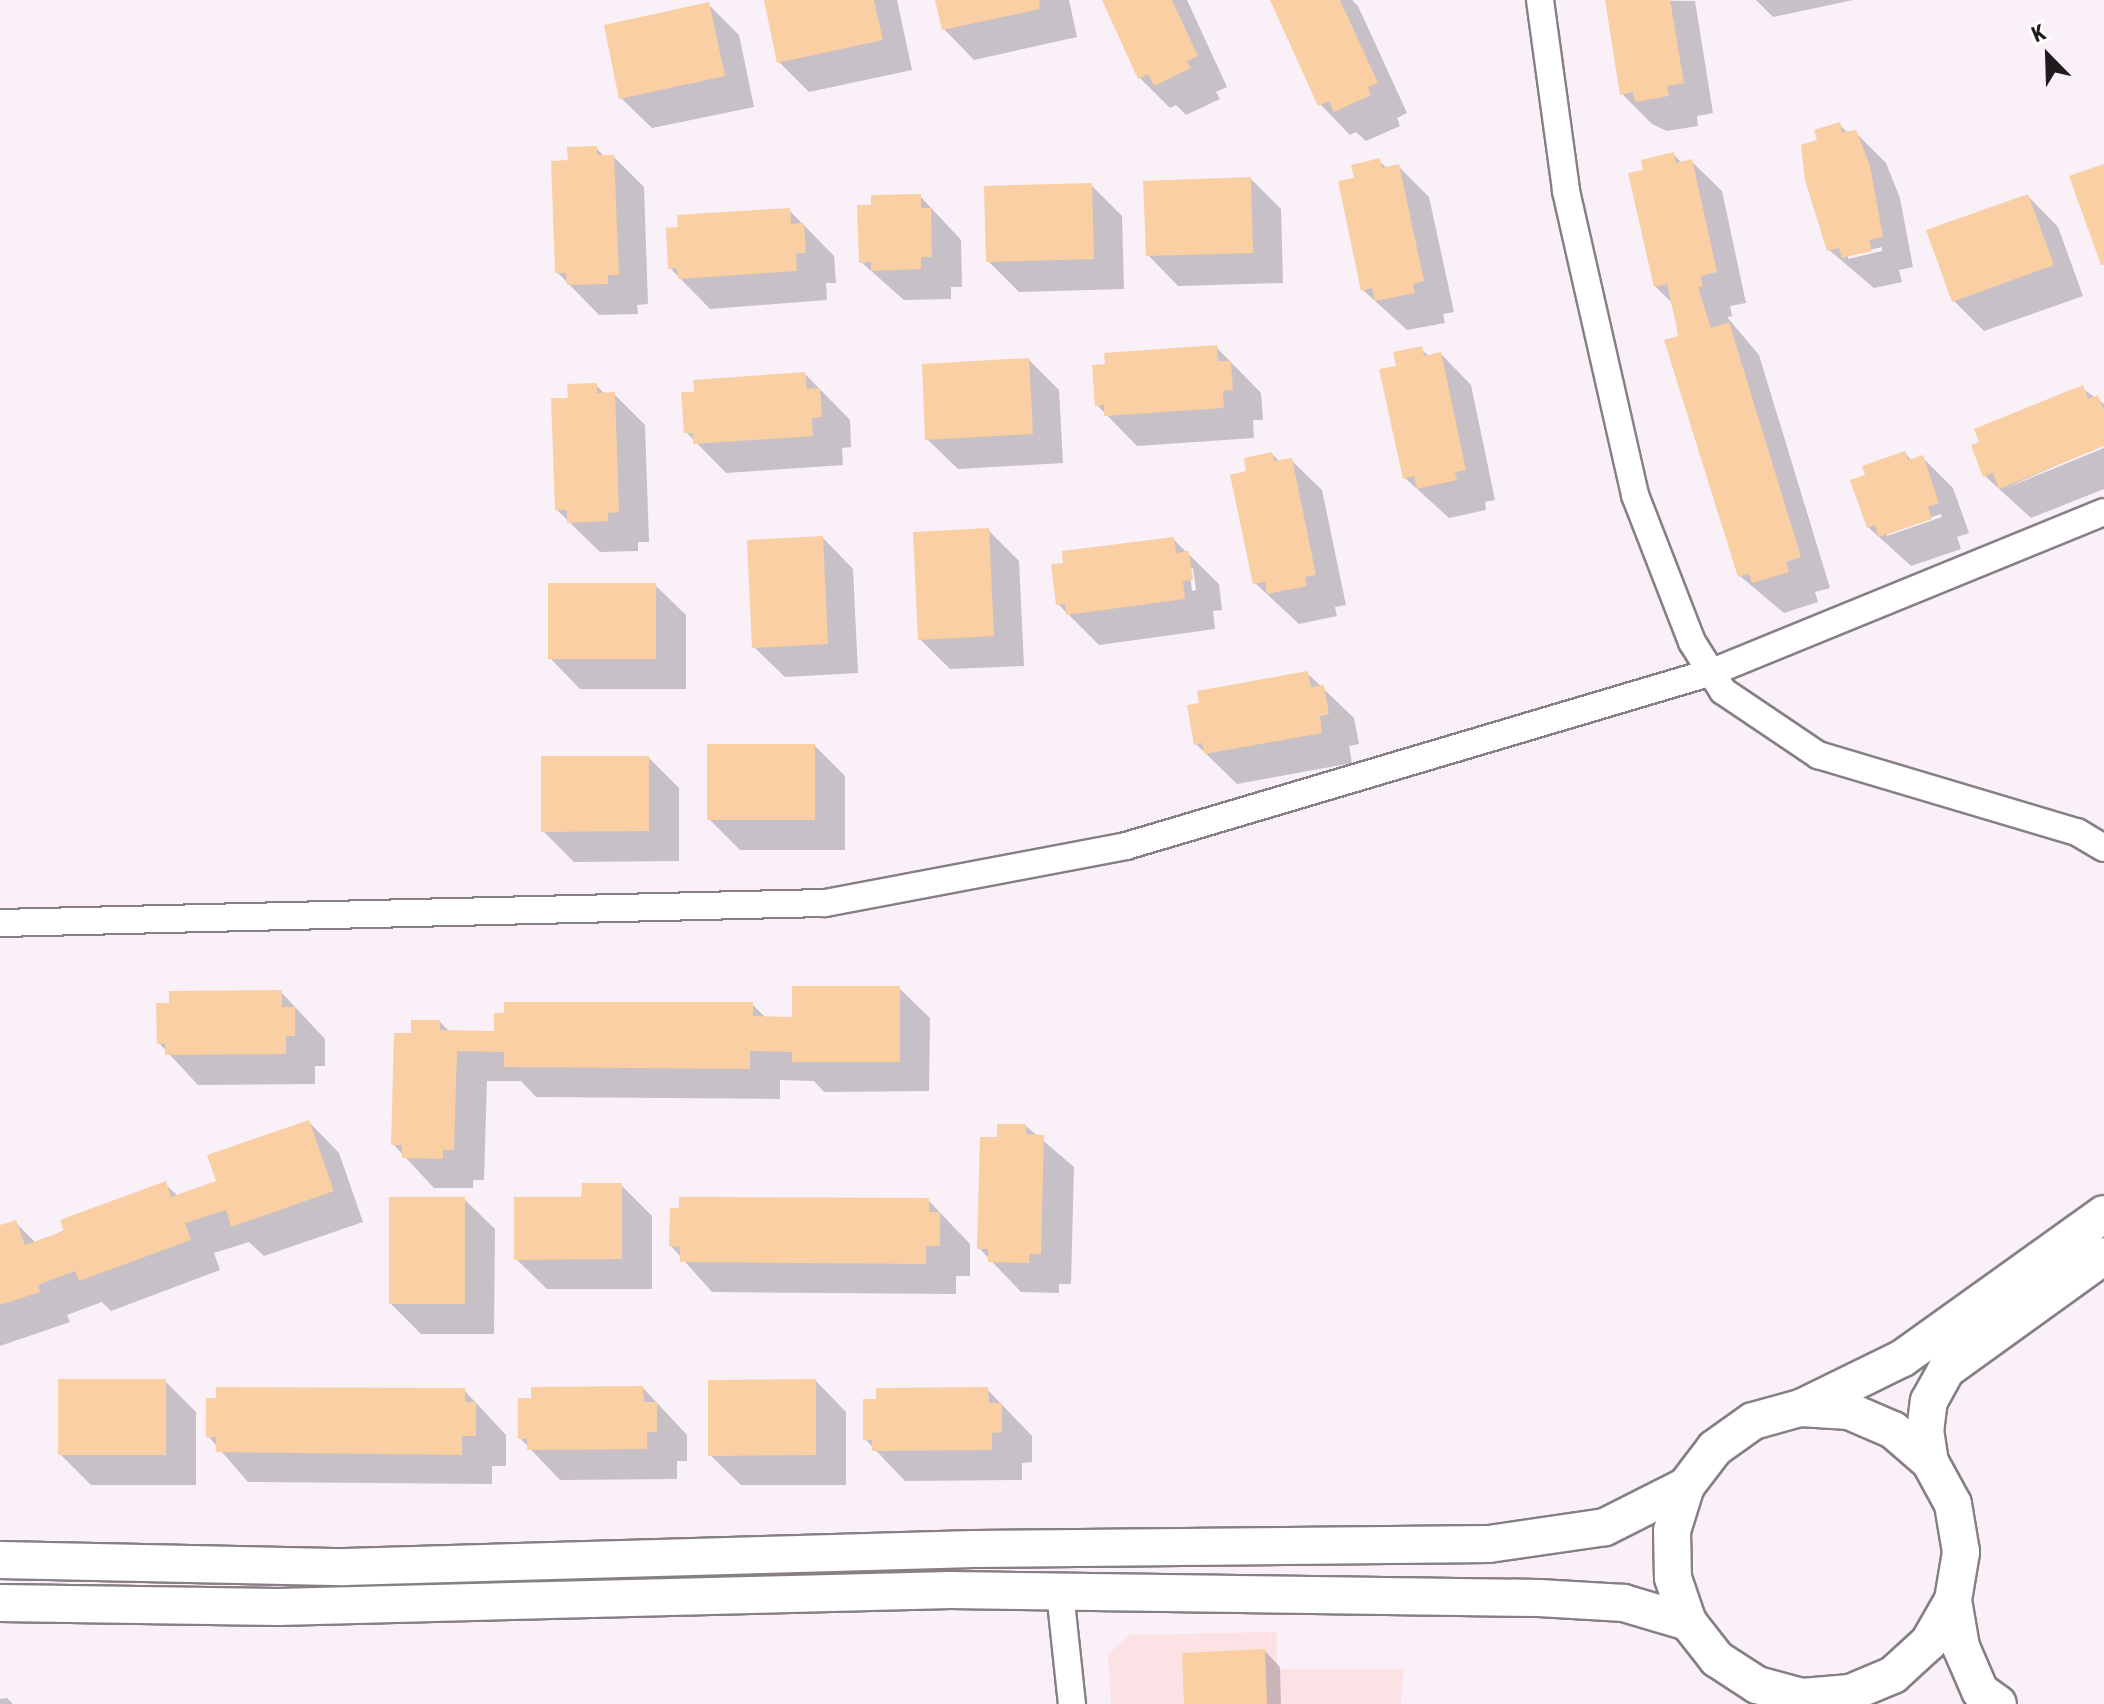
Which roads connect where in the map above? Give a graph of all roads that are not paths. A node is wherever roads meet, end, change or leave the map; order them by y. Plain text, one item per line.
1 (1540, 0) edge
2 (2104, 512) edge
3 (1712, 672) junction
4 (2104, 848) edge
5 (0, 923) edge
6 (2104, 1214) edge
7 (2104, 1256) edge
8 (1800, 1408) junction
9 (1930, 1462) junction
10 (1686, 1486) junction
11 (0, 1560) edge
12 (1060, 1592) junction
13 (1953, 1600) junction
14 (0, 1603) edge
15 (1688, 1622) junction
16 (1812, 1700) edge
17 (1072, 1704) edge
18 (1998, 1704) edge

1 - 3 street
2 - 3 street
3 - 4 street
3 - 5 street
6 - 8 street
7 - 9 street
8 - 9 street
8 - 10 street
9 - 13 street
10 - 11 street
10 - 15 street
12 - 14 street
12 - 15 street
12 - 17 street
13 - 16 street
13 - 18 street
15 - 16 street

